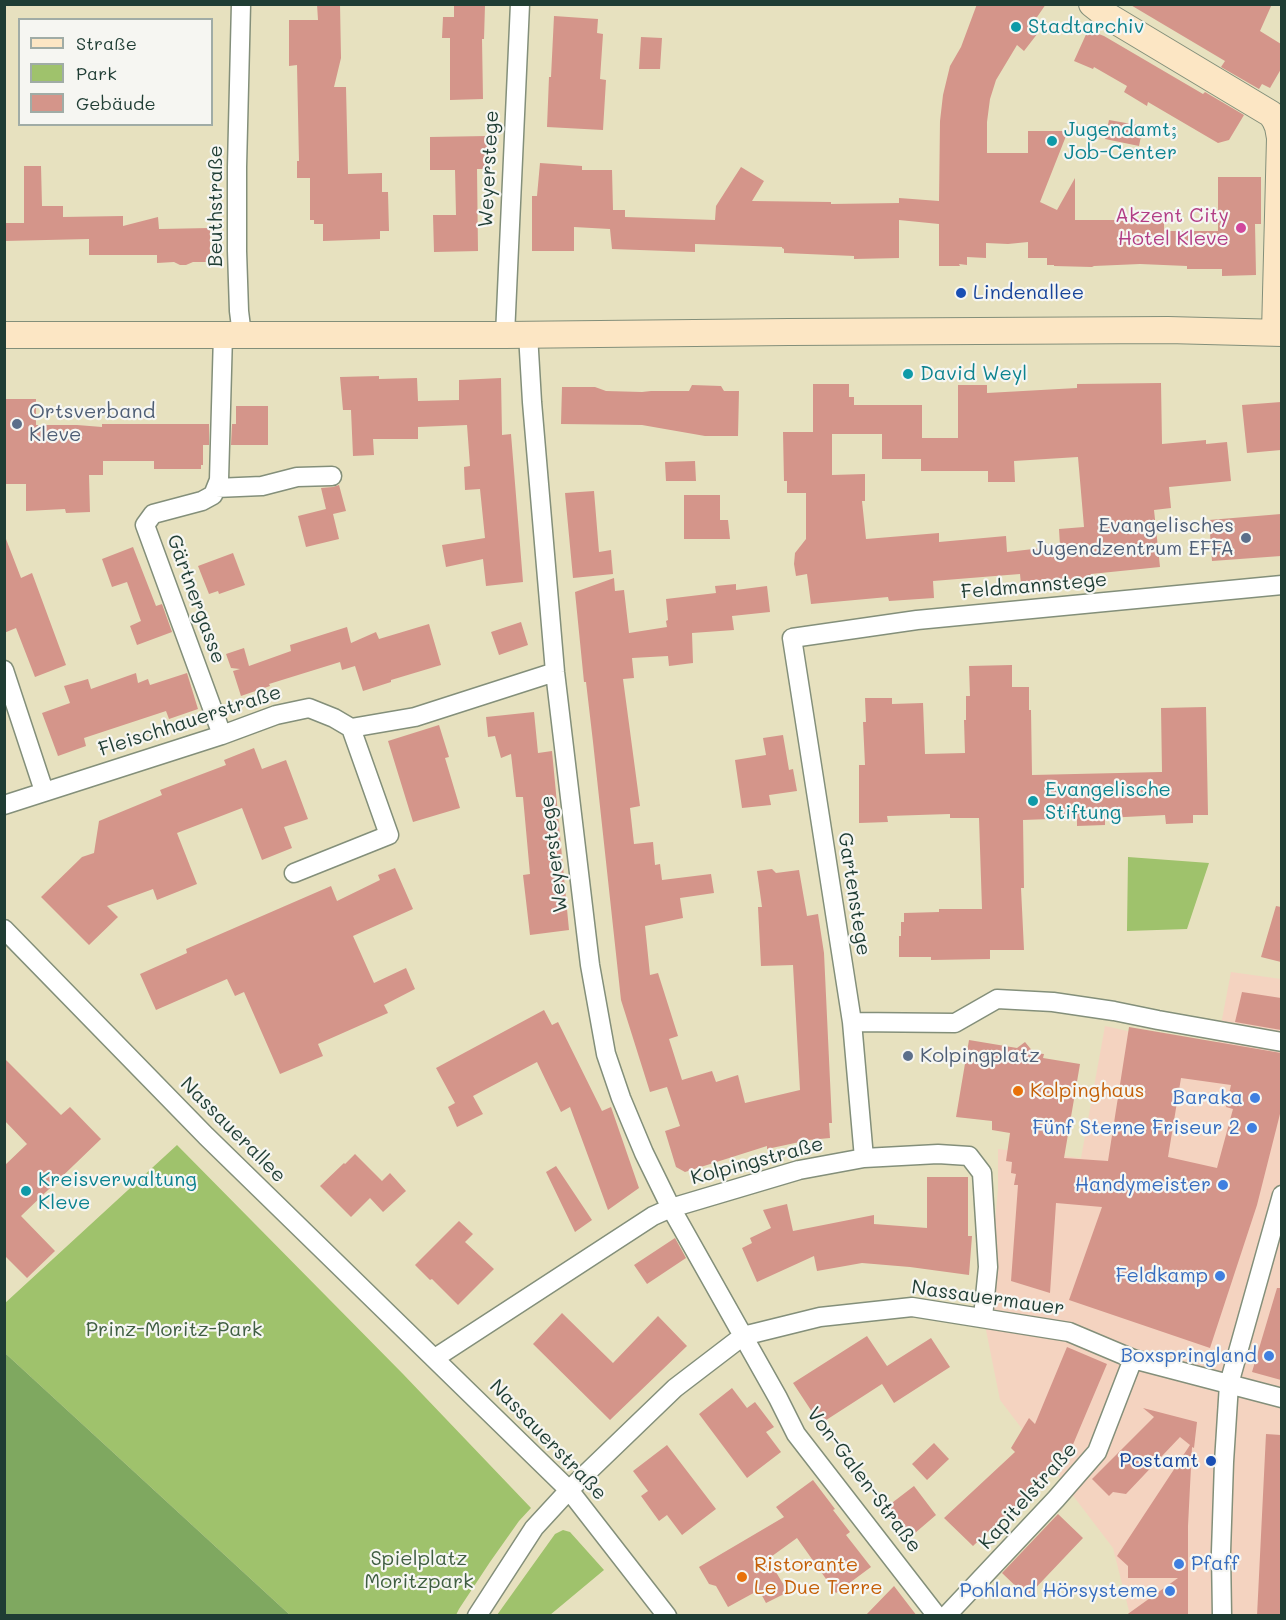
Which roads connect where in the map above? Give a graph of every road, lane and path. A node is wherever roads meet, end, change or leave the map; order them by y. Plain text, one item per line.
1 (241, 4) edge
2 (520, 4) edge
3 (1092, 4) edge
4 (1280, 127) edge
5 (1278, 332) edge
6 (4, 335) edge
7 (233, 335) junction
8 (516, 335) junction
9 (332, 476) dead end
10 (216, 488) junction
11 (1281, 585) edge
12 (792, 638) joint
13 (4, 670) edge
14 (555, 672) junction
15 (351, 728) junction
16 (222, 735) junction
17 (45, 791) junction
18 (4, 805) edge
19 (294, 873) dead end
20 (4, 929) edge
21 (852, 1022) junction
22 (1281, 1042) edge
23 (864, 1158) junction
24 (1281, 1199) edge
25 (671, 1208) junction
26 (983, 1317) junction
27 (743, 1336) junction
28 (435, 1358) junction
29 (1133, 1359) junction
30 (1230, 1384) junction
31 (1281, 1398) edge
32 (569, 1490) junction
33 (477, 1616) edge
34 (667, 1616) edge
35 (937, 1616) edge
36 (946, 1616) edge
37 (1222, 1616) edge

1 - 7 street, Beuthstraße
2 - 8 street, Weyerstege
3 - 4 main road
4 - 5 main road
5 - 8 main road
6 - 7 main road
7 - 8 main road
7 - 10 street
8 - 14 street, Weyerstege
9 - 10 street
10 - 16 street, Gärtnergasse
11 - 12 street, Feldmannstege
12 - 21 street, Gartenstege
13 - 17 street
14 - 15 street
14 - 25 street, Weyerstege
15 - 16 street, Fleischhauerstraße
15 - 19 street
16 - 17 street, Fleischhauerstraße
17 - 18 street, Fleischhauerstraße
20 - 28 street, Nassauerallee
21 - 22 street
21 - 23 street, Gartenstege
23 - 25 street, Kolpingstraße
23 - 26 street, Kolpingstraße
24 - 30 street
25 - 27 street, Weyerstege
25 - 28 street, Kolpingstraße
26 - 27 street, Nassauermauer
26 - 29 street, Nassauermauer
27 - 32 street, Nassauermauer
27 - 35 street, Von-Galen-Straße
28 - 32 street, Nassauerstraße
29 - 30 street, Nassauermauer
29 - 36 street, Kapitelstraße
30 - 31 street, Nassauermauer
30 - 37 street
32 - 33 street, Nassauermauer
32 - 34 street, Nassauerstraße

